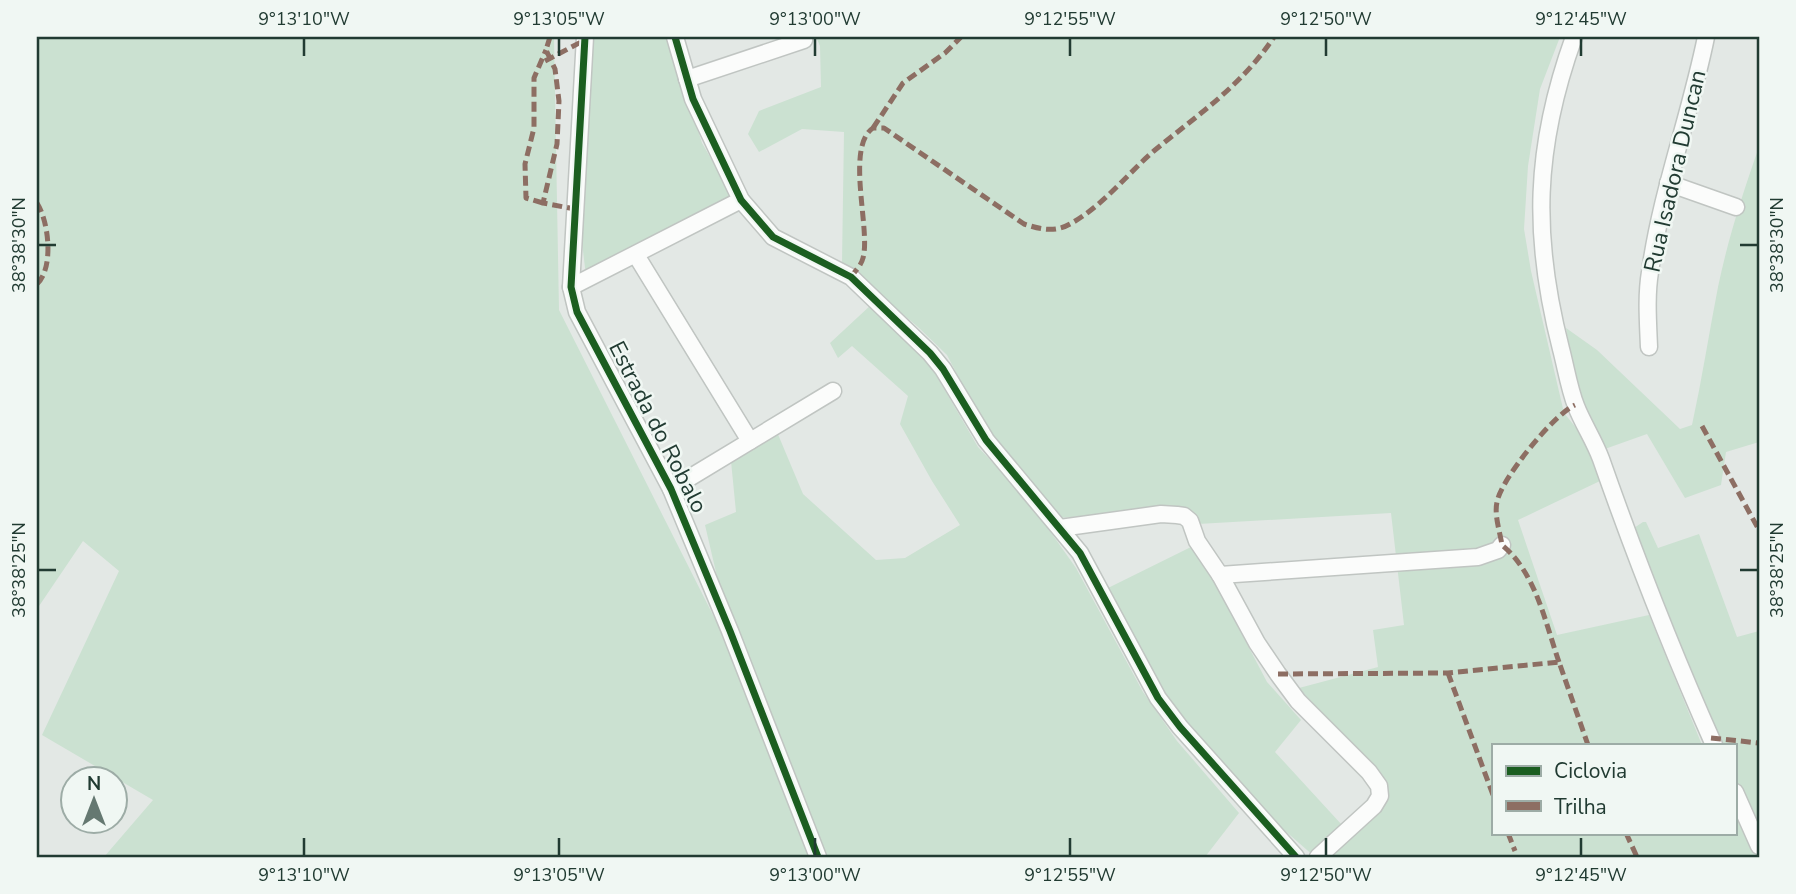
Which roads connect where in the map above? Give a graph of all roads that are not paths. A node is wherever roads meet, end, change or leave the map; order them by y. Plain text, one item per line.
1 (585, 37) edge
2 (675, 37) edge
3 (1574, 37) edge
4 (1706, 37) edge
5 (804, 40) dead end
6 (687, 79) junction
7 (1668, 183) junction
8 (741, 200) junction
9 (1736, 207) dead end
10 (636, 255) junction
11 (571, 287) junction
12 (1649, 347) dead end
13 (833, 391) dead end
14 (750, 441) junction
15 (671, 489) junction
16 (1060, 528) junction
17 (1502, 545) dead end
18 (1220, 575) junction
19 (1714, 744) edge
20 (1736, 794) edge
21 (1759, 846) edge
22 (818, 857) edge
23 (1296, 857) edge
24 (1318, 857) edge

1 - 11 street, Estrada do Robalo
2 - 6 street
3 - 19 street
4 - 7 street, Rua Isadora Duncan
5 - 6 street
6 - 8 street
7 - 9 street
7 - 12 street, Rua Isadora Duncan
8 - 10 street
8 - 16 street
10 - 11 street
10 - 14 street
11 - 15 street, Estrada do Robalo
13 - 14 street
14 - 15 street
15 - 22 street, Estrada do Robalo
16 - 18 street
16 - 23 street
17 - 18 street
18 - 24 street
20 - 21 street

